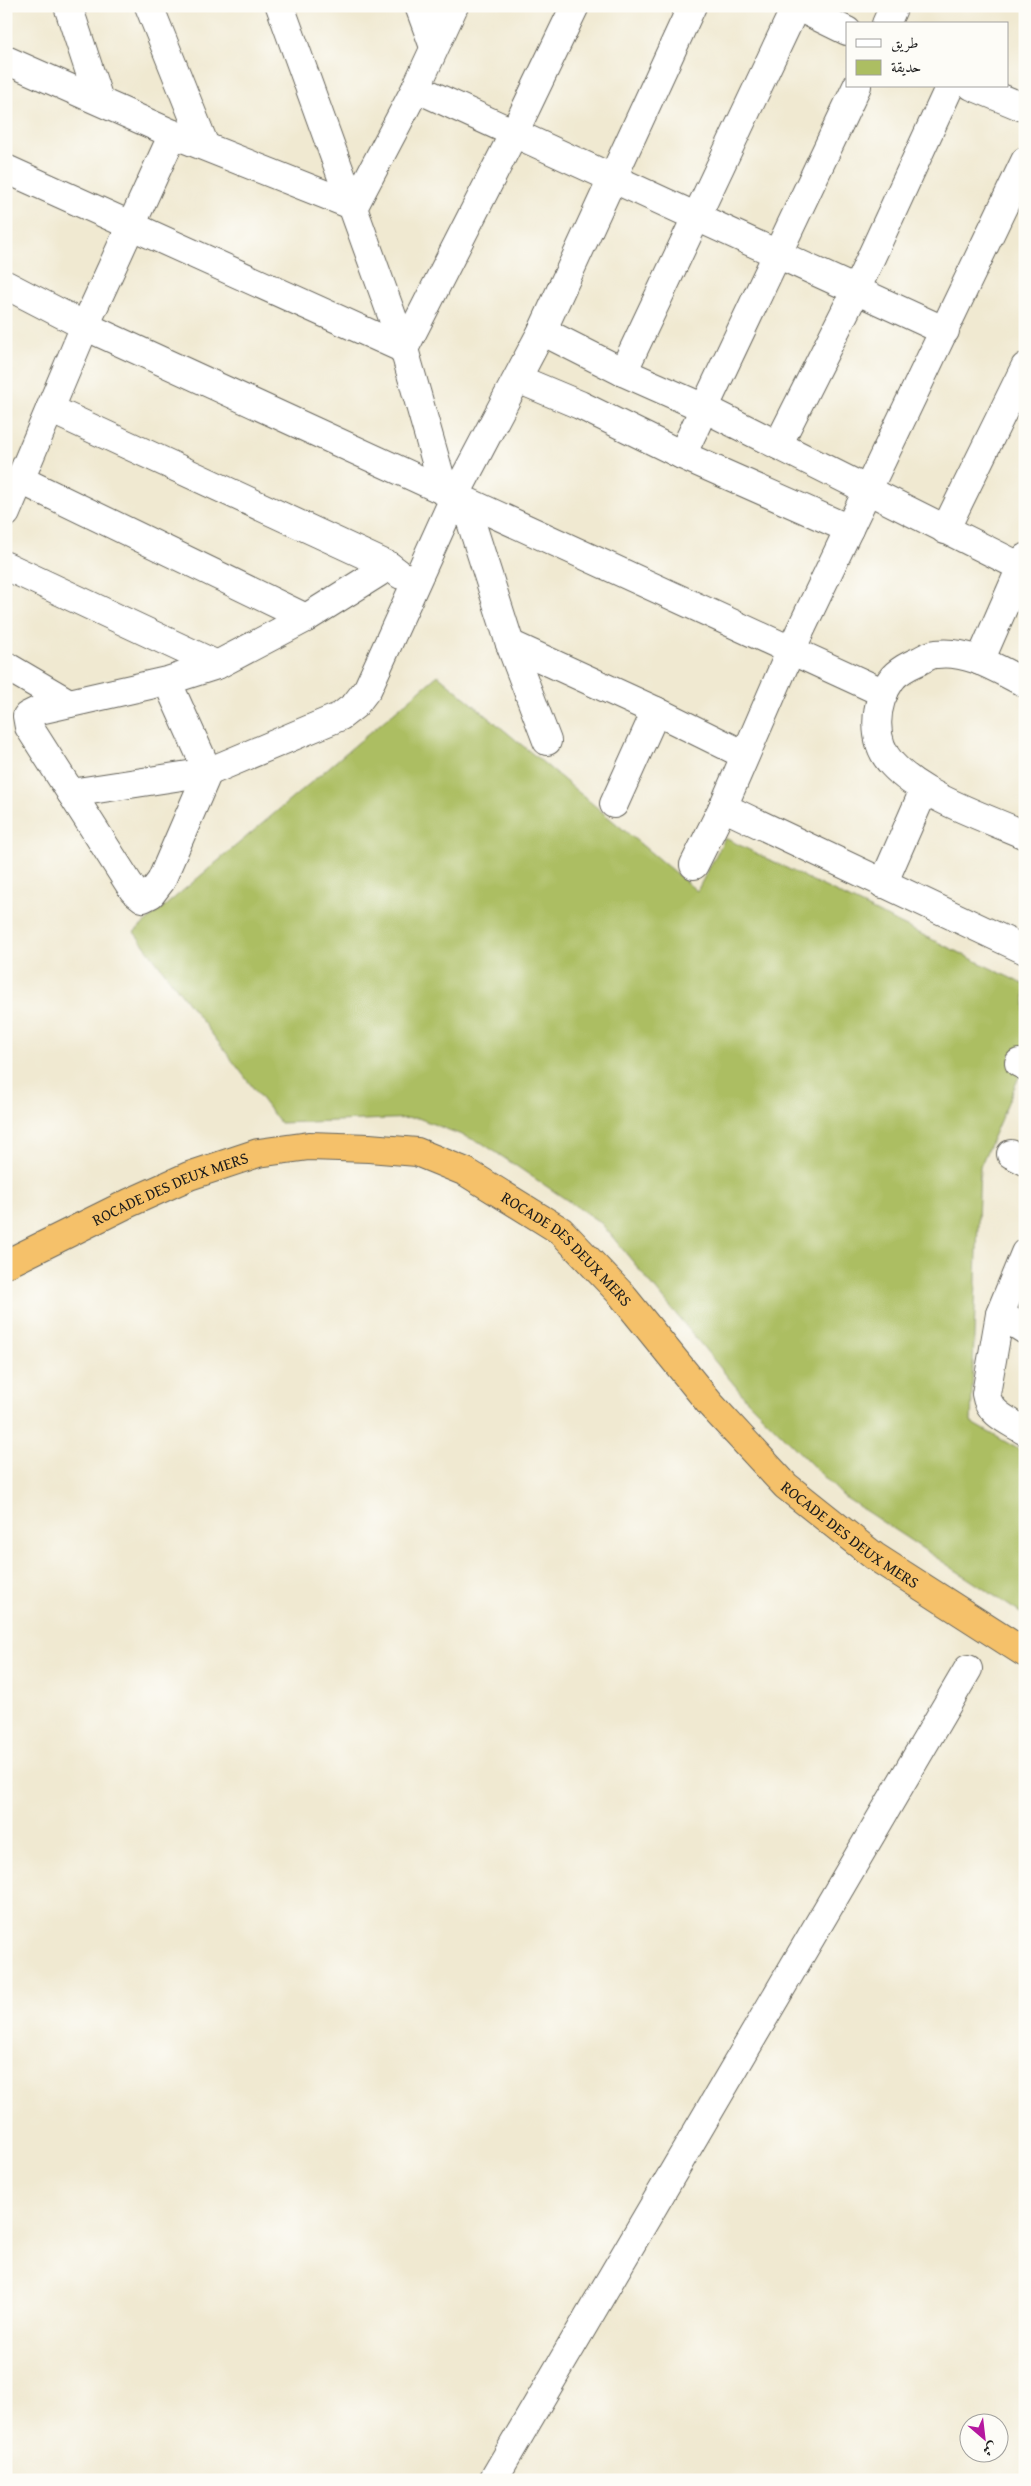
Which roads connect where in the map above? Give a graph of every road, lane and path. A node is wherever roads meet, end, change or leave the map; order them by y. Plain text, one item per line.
1 (68, 6) edge
2 (149, 6) edge
3 (280, 6) edge
4 (419, 6) edge
5 (454, 6) edge
6 (575, 6) edge
7 (692, 6) edge
8 (796, 6) edge
9 (894, 6) edge
10 (887, 22) edge
11 (846, 31) edge
12 (434, 47) junction
13 (6, 60) edge
14 (416, 88) junction
15 (856, 88) edge
16 (949, 88) edge
17 (977, 88) edge
18 (99, 100) junction
19 (1025, 108) edge
20 (514, 133) junction
21 (173, 134) junction
22 (205, 146) junction
23 (1025, 162) edge
24 (6, 169) edge
25 (611, 178) junction
26 (354, 206) junction
27 (696, 217) junction
28 (131, 224) junction
29 (776, 254) junction
30 (6, 285) edge
31 (856, 290) junction
32 (84, 326) junction
33 (542, 331) junction
34 (945, 331) junction
35 (404, 349) junction
36 (1025, 367) edge
37 (623, 372) junction
38 (518, 379) junction
39 (704, 408) junction
40 (50, 409) junction
41 (778, 445) junction
42 (682, 455) junction
43 (21, 480) junction
44 (868, 492) junction
45 (454, 495) junction
46 (6, 513) edge
47 (849, 529) junction
48 (945, 530) junction
49 (1023, 565) edge
50 (6, 566) edge
51 (389, 566) junction
52 (416, 584) junction
53 (306, 618) junction
54 (510, 644) junction
55 (791, 650) junction
56 (980, 661) junction
57 (217, 665) junction
58 (6, 666) edge
59 (167, 681) junction
60 (1025, 683) edge
61 (884, 693) junction
62 (69, 703) junction
63 (656, 711) junction
64 (547, 741) dead end
65 (745, 755) junction
66 (208, 772) junction
67 (924, 790) junction
68 (71, 793) junction
69 (614, 804) dead end
70 (722, 807) junction
71 (1025, 835) edge
72 (694, 865) dead end
73 (883, 884) junction
74 (1025, 950) edge
75 (1025, 1254) edge
76 (6, 1264) edge
77 (1000, 1314) junction
78 (1025, 1330) edge
79 (1025, 1431) edge
80 (1025, 1653) edge
81 (968, 1669) dead end
82 (493, 2480) edge

1 - 18 street
2 - 22 street
3 - 26 street
4 - 12 street
5 - 12 street
6 - 20 street
7 - 25 street
8 - 11 street
8 - 27 street
9 - 10 street
12 - 14 street
13 - 18 street
14 - 20 street
14 - 26 street
15 - 29 street
16 - 31 street
17 - 19 street
18 - 21 street
20 - 25 street
20 - 35 street
21 - 22 street
21 - 28 street
22 - 26 street
23 - 34 street
24 - 28 street
25 - 27 street
25 - 33 street
26 - 35 street
27 - 29 street
27 - 37 street
28 - 32 street
28 - 35 street
29 - 31 street
29 - 39 street
30 - 32 street
31 - 34 street
31 - 41 street
32 - 40 street
32 - 45 street
33 - 37 street
33 - 38 street
34 - 44 street
35 - 45 street
36 - 48 street
37 - 39 street
38 - 42 street
38 - 45 street
39 - 41 street
39 - 42 street
40 - 43 street
40 - 51 street
41 - 44 street
42 - 47 street
43 - 46 street
43 - 53 street
44 - 47 street
44 - 48 street
45 - 52 street
45 - 54 street
45 - 55 street
47 - 55 street
48 - 49 street
49 - 56 street
50 - 57 street
51 - 52 street
51 - 53 street
52 - 66 street
53 - 57 street
54 - 63 street
54 - 64 street
55 - 61 street
55 - 65 street
56 - 60 street
56 - 61 street
57 - 59 street
58 - 62 street
59 - 62 street
59 - 66 street
61 - 67 street
62 - 68 street
63 - 65 street
63 - 69 street
65 - 70 street
66 - 68 street
66 - 68 street
67 - 71 street
67 - 73 street
70 - 72 street
70 - 73 street
73 - 74 street
75 - 77 street
76 - 80 highway, ROCADE DES DEUX MERS
77 - 78 street
77 - 79 street
81 - 82 street

